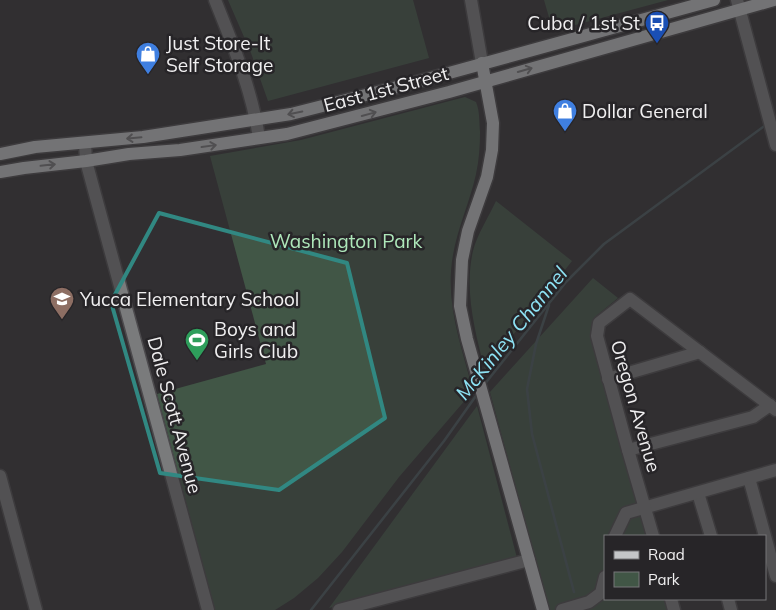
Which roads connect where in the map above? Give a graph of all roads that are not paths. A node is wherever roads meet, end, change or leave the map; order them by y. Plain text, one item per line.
1 (216, 0) edge
2 (471, 0) edge
3 (714, 0) edge
4 (774, 0) edge
5 (738, 5) edge
6 (482, 63) junction
7 (486, 80) junction
8 (256, 121) junction
9 (259, 138) junction
10 (775, 142) edge
11 (86, 143) junction
12 (0, 154) edge
13 (86, 161) junction
14 (0, 172) edge
15 (700, 352) junction
16 (608, 379) junction
17 (773, 408) edge
18 (628, 450) junction
19 (776, 470) edge
20 (0, 476) edge
21 (749, 478) junction
22 (698, 493) junction
23 (645, 508) junction
24 (770, 532) edge
25 (615, 535) edge
26 (653, 535) edge
27 (711, 535) edge
28 (529, 560) junction
29 (776, 576) edge
30 (604, 581) edge
31 (36, 610) edge
32 (208, 610) edge
33 (339, 610) edge
34 (543, 610) edge
35 (562, 610) edge

1 - 8 street
2 - 6 street
3 - 6 main road, East 1st Street
4 - 5 main road, East 1st Street
7 -> 5 main road, East 1st Street
5 - 10 street
6 - 7 main road
6 -> 8 main road, East 1st Street
9 -> 7 main road, East 1st Street
7 - 28 main road
8 - 9 street
8 -> 11 main road, East 1st Street
13 -> 9 main road, East 1st Street
11 - 12 main road, East 1st Street
11 - 13 street, Dale Scott Avenue
14 -> 13 main road, East 1st Street
13 - 32 street, Dale Scott Avenue
15 - 16 street
15 - 16 street, Oregon Avenue
15 - 17 street
16 - 18 street, Oregon Avenue
17 - 18 street
18 - 23 street, Oregon Avenue
19 - 21 street
20 - 31 street
21 - 22 street
21 - 24 street
22 - 23 street
22 - 27 street
23 - 25 street
23 - 26 street, Oregon Avenue
24 - 29 street
28 - 33 street
28 - 34 main road
30 - 35 street

